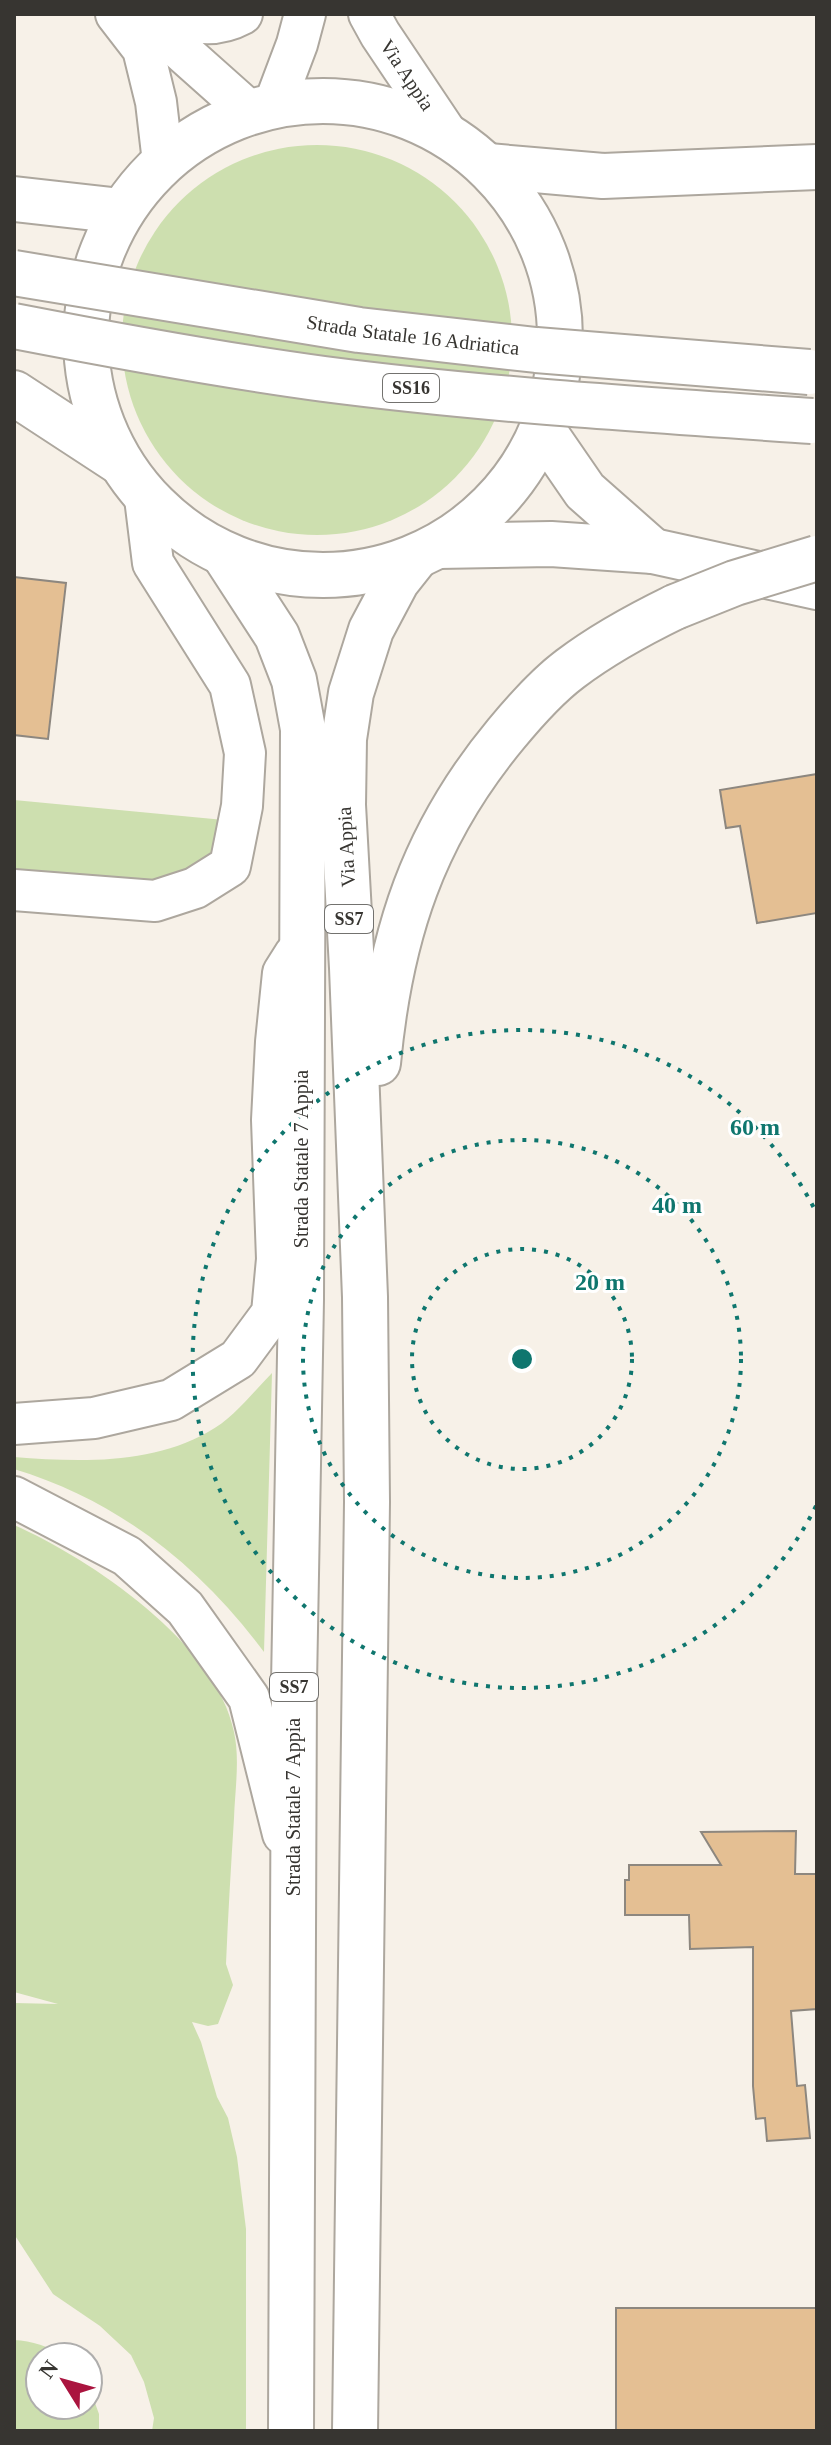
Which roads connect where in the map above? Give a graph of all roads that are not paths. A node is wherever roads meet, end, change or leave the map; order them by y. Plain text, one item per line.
1 (116, 14) edge
2 (140, 14) edge
3 (164, 14) edge
4 (242, 14) edge
5 (305, 14) edge
6 (369, 14) edge
7 (262, 108) junction
8 (447, 134) junction
9 (163, 162) junction
10 (488, 166) junction
11 (817, 167) edge
12 (14, 199) edge
13 (121, 211) junction
14 (14, 273) edge
15 (14, 326) edge
16 (813, 372) edge
17 (14, 393) edge
18 (815, 421) edge
19 (543, 430) junction
20 (118, 461) junction
21 (145, 498) junction
22 (653, 551) junction
23 (427, 552) junction
24 (225, 556) junction
25 (817, 558) edge
26 (817, 587) edge
27 (14, 890) edge
28 (302, 944) junction
29 (365, 1297) junction
30 (14, 1424) edge
31 (14, 1497) edge
32 (293, 1875) junction
33 (291, 2431) edge
34 (355, 2431) edge

1 - 9 street
2 - 7 street
3 - 4 street
5 - 7 street
6 - 8 street, Via Appia
7 - 8 highway
7 - 9 highway
8 - 10 highway
9 - 13 highway
10 - 11 highway
10 - 19 highway
12 - 13 highway
13 - 20 highway
14 - 16 highway, Strada Statale 16 Adriatica, bridge
15 - 18 highway, SS16, bridge
17 - 20 highway
19 - 22 highway
19 - 23 highway
20 - 21 highway
21 - 24 highway
21 - 27 street
22 - 23 highway
22 - 26 highway
23 - 24 highway
23 - 29 highway, Via Appia / SS7
24 - 28 highway, Strada Statale 7 Appia
25 - 29 highway, bridge
28 - 30 street
28 - 32 highway, Strada Statale 7 Appia / SS7
29 - 34 highway, SS7
31 - 32 street
32 - 33 highway, Strada Statale 7 Appia / SS7

